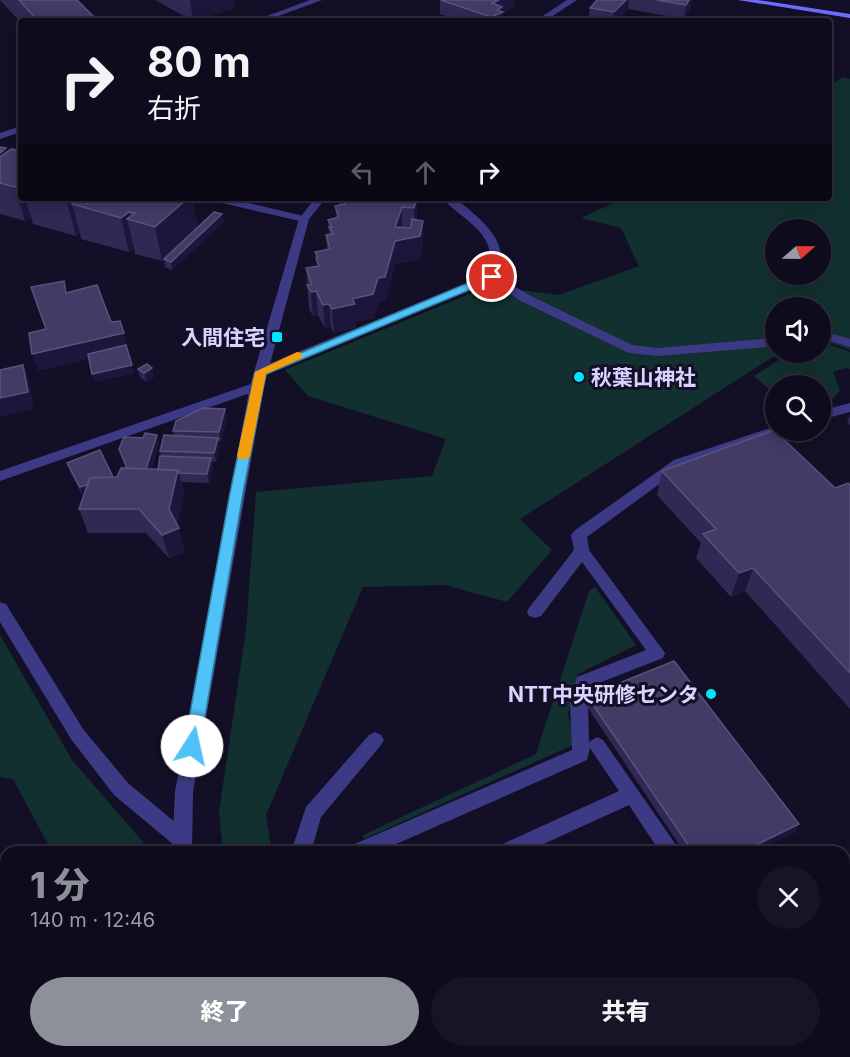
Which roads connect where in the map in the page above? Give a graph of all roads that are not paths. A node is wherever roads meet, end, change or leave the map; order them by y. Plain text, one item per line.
1 (318, 0) edge
2 (573, 0) edge
3 (742, 0) edge
4 (850, 16) edge
5 (266, 18) edge
6 (544, 18) edge
7 (18, 130) edge
8 (0, 136) edge
9 (226, 201) edge
10 (319, 201) edge
11 (451, 201) edge
12 (304, 219) junction
13 (492, 277) junction
14 (831, 337) edge
15 (765, 343) edge
16 (850, 343) edge
17 (259, 379) junction
18 (850, 407) edge
19 (831, 413) edge
20 (765, 434) edge
21 (0, 476) edge
22 (582, 551) junction
23 (0, 608) edge
24 (535, 612) dead end
25 (375, 740) dead end
26 (595, 747) junction
27 (632, 794) junction
28 (182, 845) edge
29 (303, 846) edge
30 (371, 846) edge
31 (518, 846) edge
32 (667, 846) edge

1 - 5 street
2 - 6 street
3 - 4 main road
7 - 8 street
9 - 12 street
10 - 12 street
11 - 13 street
12 - 17 street
13 - 15 street
13 - 17 street
14 - 16 street
17 - 21 street
17 - 28 street
18 - 19 street
20 - 22 street
22 - 24 street
22 - 26 street
23 - 28 street
25 - 29 street
26 - 27 street
26 - 30 street
27 - 31 street
27 - 32 street

